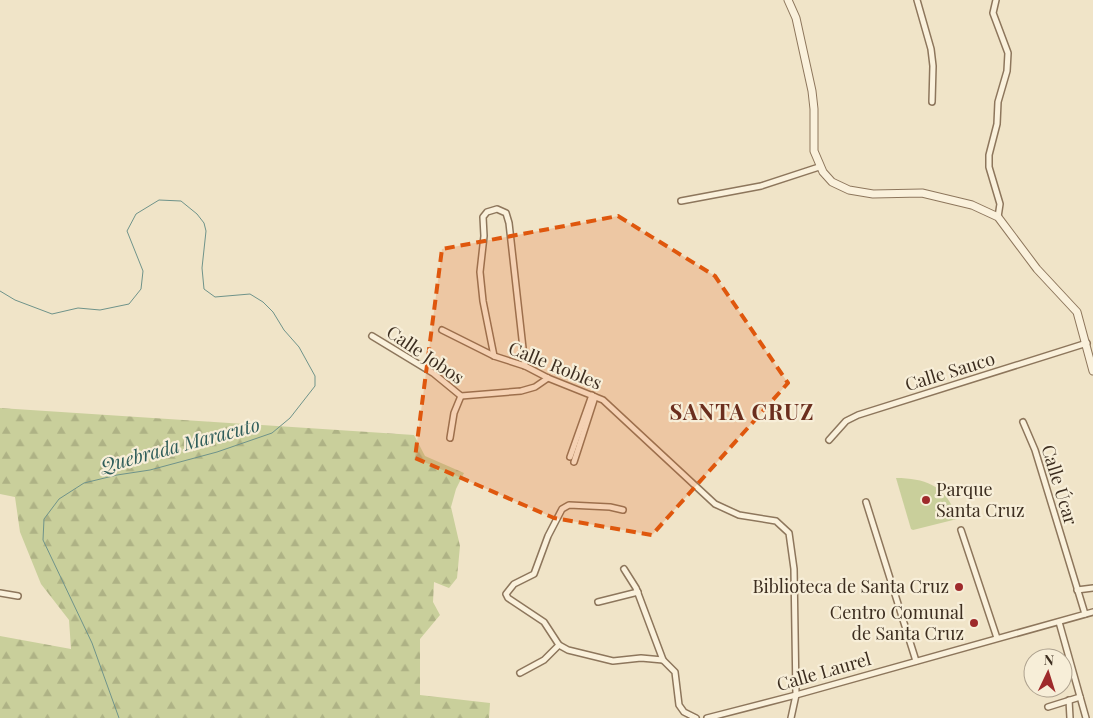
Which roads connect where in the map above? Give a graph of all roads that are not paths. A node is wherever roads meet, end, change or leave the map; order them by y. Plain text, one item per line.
1 (788, 0) edge
2 (917, 0) edge
3 (996, 0) edge
4 (932, 102) dead end
5 (819, 167) junction
6 (681, 200) dead end
7 (998, 217) junction
8 (442, 330) dead end
9 (372, 336) dead end
10 (1086, 343) junction
11 (494, 356) junction
12 (525, 366) junction
13 (1093, 371) edge
14 (548, 378) junction
15 (461, 396) junction
16 (593, 396) junction
17 (1023, 422) dead end
18 (450, 438) dead end
19 (829, 440) dead end
20 (572, 459) dead end
21 (866, 502) dead end
22 (623, 510) dead end
23 (961, 530) dead end
24 (624, 569) dead end
25 (1093, 588) edge
26 (1077, 590) junction
27 (638, 592) junction
28 (0, 593) edge
29 (18, 596) dead end
30 (598, 602) dead end
31 (1093, 612) edge
32 (1085, 614) junction
33 (1059, 622) junction
34 (997, 638) junction
35 (559, 645) junction
36 (663, 660) junction
37 (916, 660) junction
38 (520, 673) dead end
39 (796, 695) junction
40 (1080, 697) junction
41 (1069, 700) junction
42 (1048, 707) dead end
43 (696, 718) edge
44 (707, 718) edge
45 (791, 718) edge
46 (1070, 718) edge
47 (1086, 718) edge

1 - 5 street
2 - 4 street
3 - 7 street
5 - 6 street
5 - 7 street
7 - 10 street
8 - 11 street, Calle Robles
9 - 15 street, Calle Jobos
10 - 13 street
10 - 19 street, Calle Sauco
11 - 12 street, Calle Robles
11 - 12 street
12 - 14 street, Calle Robles
14 - 15 street, Calle Jobos
14 - 16 street, Calle Robles
15 - 18 street
16 - 20 street
16 - 39 street, Calle Robles
17 - 26 street, Calle Úcar
21 - 37 street
22 - 35 street
23 - 34 street
24 - 27 street
25 - 26 street
26 - 32 street, Calle Úcar
27 - 30 street
27 - 36 street
28 - 29 street
31 - 32 street, Calle Laurel
32 - 33 street, Calle Laurel
33 - 34 street, Calle Laurel
33 - 40 street
34 - 37 street, Calle Laurel
35 - 36 street
35 - 38 street
36 - 43 street
37 - 39 street, Calle Laurel
39 - 44 street, Calle Laurel
39 - 45 street, Calle Robles
40 - 41 street
40 - 47 street
41 - 42 street
41 - 46 street

